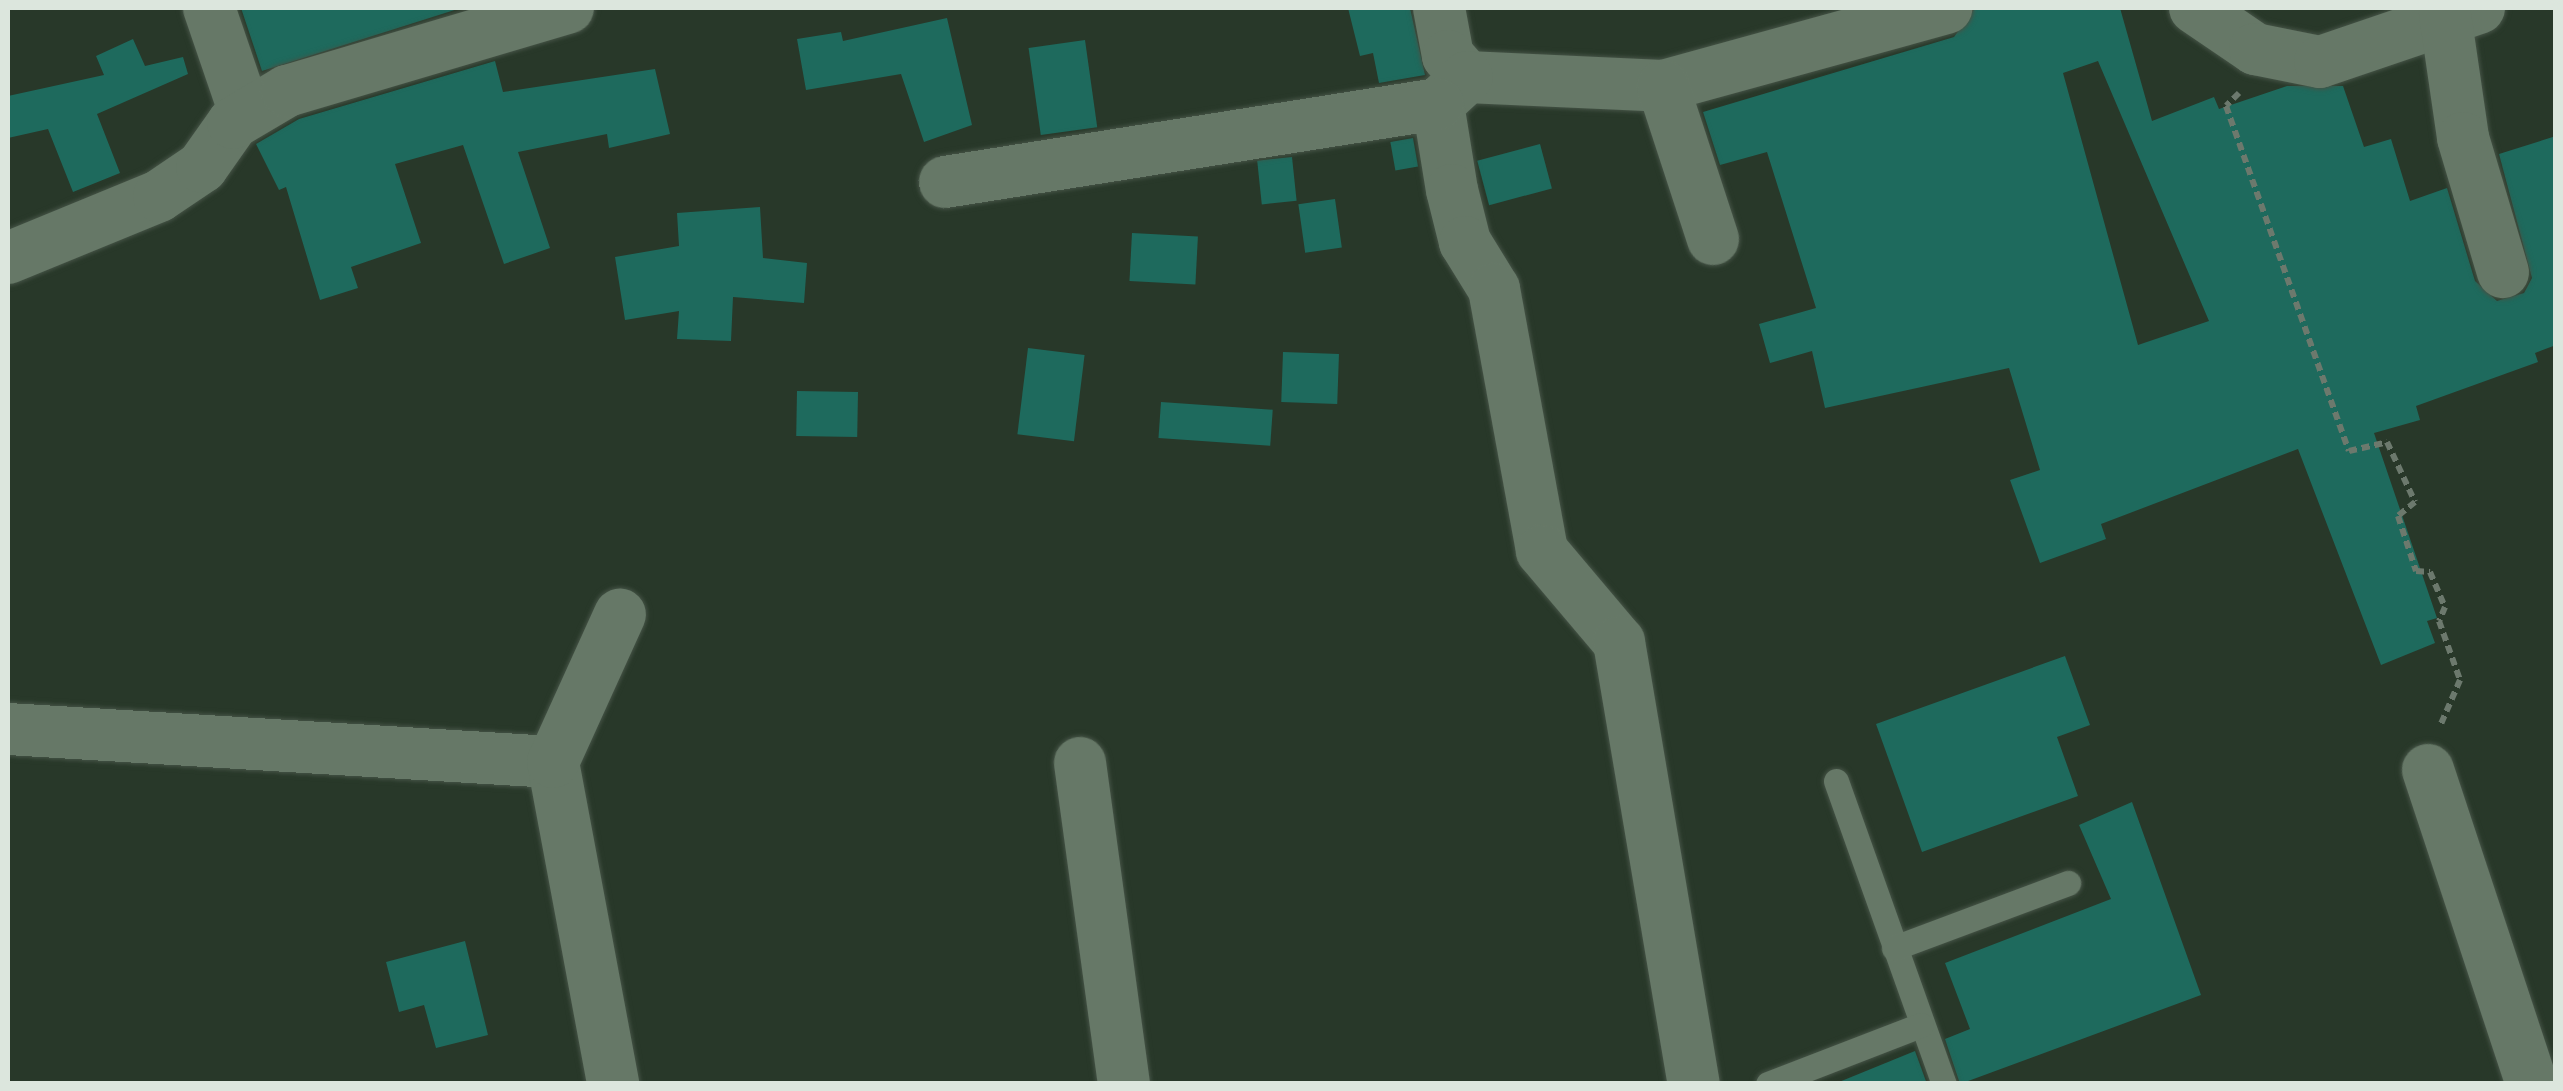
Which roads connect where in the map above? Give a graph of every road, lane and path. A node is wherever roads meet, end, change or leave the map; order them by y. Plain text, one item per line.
1 (209, 8) edge
2 (568, 8) edge
3 (1438, 8) edge
4 (1946, 8) edge
5 (2462, 11) edge
6 (2212, 22) edge
7 (1662, 86) junction
8 (1452, 91) junction
9 (245, 113) junction
10 (945, 182) dead end
11 (1713, 238) dead end
12 (8, 258) edge
13 (2503, 272) dead end
14 (620, 614) dead end
15 (8, 729) edge
16 (553, 762) junction
17 (1080, 763) dead end
18 (2428, 770) joint
19 (1836, 780) dead end
20 (2068, 882) dead end
21 (1894, 948) junction
22 (1922, 1025) junction
23 (613, 1084) edge
24 (1124, 1084) edge
25 (1694, 1084) edge
26 (1768, 1084) edge
27 (1944, 1084) edge
28 (2532, 1084) edge

1 - 9 street
2 - 9 street
3 - 8 street
4 - 7 street
5 - 6 street
5 - 13 street
6 - 18 path
7 - 8 street
7 - 11 street
8 - 10 street
8 - 25 street
9 - 12 street
14 - 16 street
15 - 16 street
16 - 23 street
17 - 24 street
18 - 28 street
19 - 21 lane
20 - 21 lane
21 - 22 lane
22 - 26 lane
22 - 27 lane

